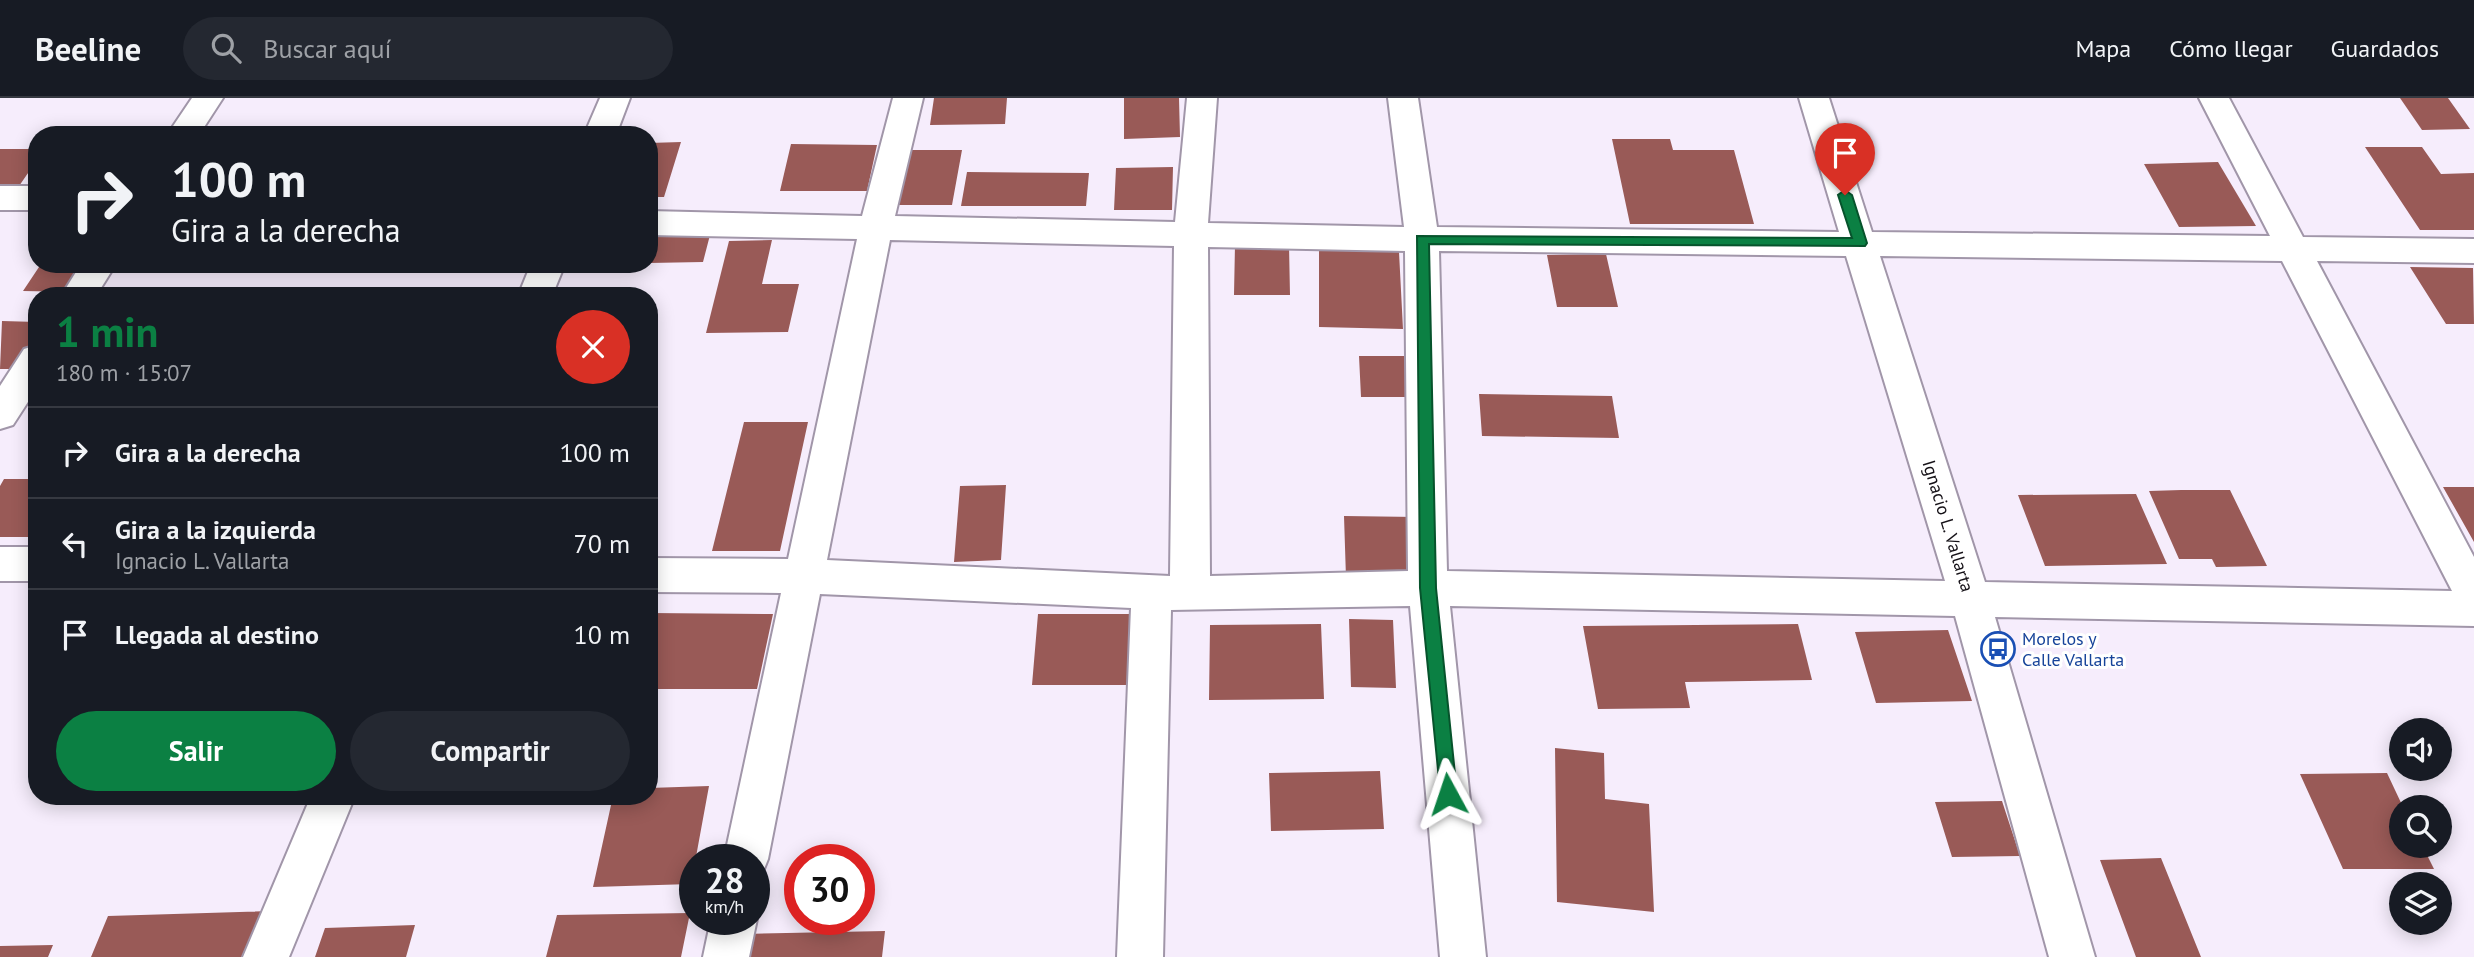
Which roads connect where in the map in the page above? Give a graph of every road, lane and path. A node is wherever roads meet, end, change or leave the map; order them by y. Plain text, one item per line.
1 (208, 98) edge
2 (615, 98) edge
3 (908, 98) edge
4 (1202, 98) edge
5 (1403, 98) edge
6 (1814, 98) edge
7 (2214, 98) edge
8 (189, 126) edge
9 (604, 126) edge
10 (0, 198) edge
11 (28, 198) edge
12 (658, 223) edge
13 (876, 227) junction
14 (1191, 232) junction
15 (1422, 239) junction
16 (1861, 243) junction
17 (2292, 249) junction
18 (2474, 251) edge
19 (28, 373) edge
20 (0, 415) edge
21 (0, 564) edge
22 (28, 564) edge
23 (658, 575) edge
24 (803, 576) junction
25 (1428, 588) junction
26 (1171, 593) junction
27 (2474, 595) edge
28 (1970, 598) junction
29 (2474, 609) edge
30 (329, 805) edge
31 (749, 844) edge
32 (731, 935) edge
33 (266, 957) edge
34 (726, 957) edge
35 (1140, 957) edge
36 (1463, 957) edge
37 (2072, 957) edge

1 - 8 street
2 - 9 street
3 - 13 street
4 - 14 street
5 - 15 street
6 - 16 street, Ignacio L. Vallarta
7 - 17 street
10 - 11 street
12 - 13 street
13 - 14 street
13 - 24 street
14 - 15 street
14 - 26 street
15 - 16 street
15 - 25 street
16 - 17 street
16 - 28 street, Ignacio L. Vallarta
17 - 18 street
17 - 27 street
19 - 20 street
21 - 22 street
23 - 24 street
24 - 26 street
24 - 31 street
25 - 26 street
25 - 28 street
25 - 36 street
26 - 35 street
28 - 29 street
28 - 37 street, Ignacio L. Vallarta
30 - 33 street
32 - 34 street

